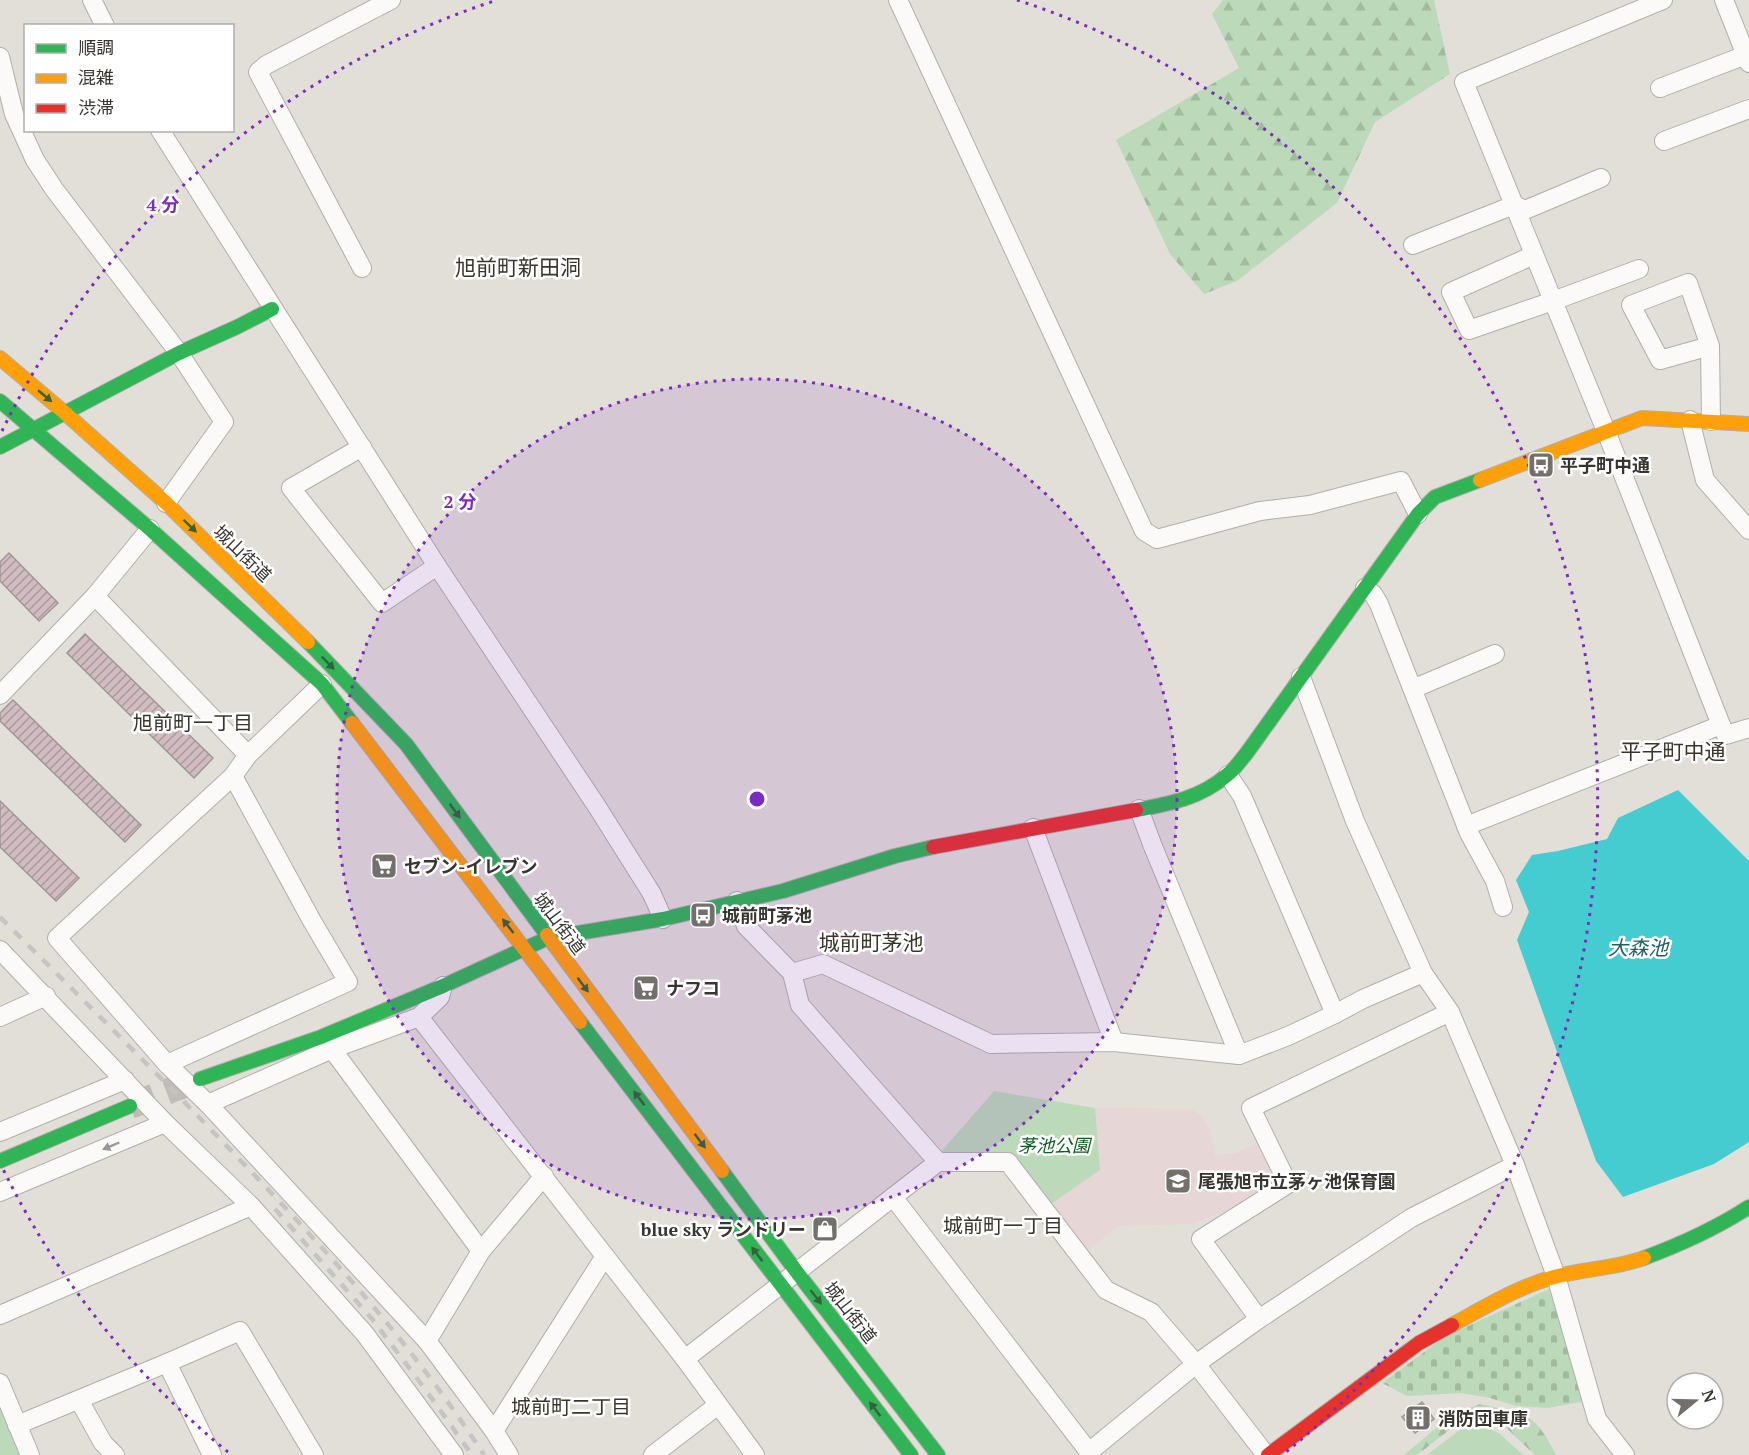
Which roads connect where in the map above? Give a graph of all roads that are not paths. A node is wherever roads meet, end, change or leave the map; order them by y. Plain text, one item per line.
1 (92, 0) edge
2 (391, 0) edge
3 (1664, 0) edge
4 (1724, 0) edge
5 (903, 2) edge
6 (104, 24) edge
7 (0, 57) edge
8 (1747, 59) edge
9 (1660, 88) dead end
10 (1749, 109) edge
11 (7, 115) edge
12 (161, 132) edge
13 (1664, 141) dead end
14 (1601, 178) dead end
15 (1514, 205) junction
16 (1413, 245) dead end
17 (1534, 255) junction
18 (362, 268) dead end
19 (1639, 269) dead end
20 (1553, 301) junction
21 (273, 309) junction
22 (1710, 346) junction
23 (179, 353) junction
24 (0, 358) edge
25 (0, 401) edge
26 (65, 413) junction
27 (1689, 420) junction
28 (1711, 421) junction
29 (1749, 424) edge
30 (32, 430) junction
31 (1606, 431) junction
32 (0, 447) edge
33 (362, 447) junction
34 (166, 503) junction
35 (1418, 514) junction
36 (150, 529) junction
37 (1749, 530) edge
38 (437, 566) junction
39 (1365, 588) junction
40 (95, 596) junction
41 (1495, 654) dead end
42 (1301, 677) junction
43 (322, 684) junction
44 (1412, 687) junction
45 (0, 695) edge
46 (1721, 725) junction
47 (1749, 728) edge
48 (248, 755) junction
49 (1228, 775) junction
50 (233, 776) junction
51 (1139, 809) junction
52 (1466, 826) junction
53 (1033, 828) junction
54 (737, 901) junction
55 (1503, 907) dead end
56 (663, 919) junction
57 (548, 938) junction
58 (525, 948) junction
59 (0, 950) edge
60 (1423, 973) junction
61 (792, 974) junction
62 (443, 986) junction
63 (46, 996) junction
64 (1450, 1012) junction
65 (1335, 1014) junction
66 (0, 1017) edge
67 (419, 1017) junction
68 (1114, 1042) junction
69 (332, 1049) junction
70 (1239, 1055) junction
71 (167, 1064) junction
72 (200, 1079) tunnel mouth
73 (125, 1080) junction
74 (208, 1104) junction
75 (130, 1106) tunnel mouth
76 (165, 1123) junction
77 (0, 1132) edge
78 (0, 1161) edge
79 (938, 1162) junction
80 (1515, 1164) junction
81 (544, 1176) junction
82 (0, 1192) edge
83 (893, 1197) junction
84 (251, 1206) junction
85 (1749, 1207) edge
86 (481, 1251) junction
87 (605, 1256) junction
88 (796, 1271) junction
89 (1556, 1276) junction
90 (780, 1284) junction
91 (0, 1315) edge
92 (1259, 1319) junction
93 (427, 1341) junction
94 (685, 1359) junction
95 (167, 1363) junction
96 (1196, 1364) junction
97 (0, 1383) edge
98 (79, 1400) junction
99 (718, 1405) junction
100 (17, 1425) junction
101 (494, 1431) junction
102 (30, 1455) edge
103 (115, 1455) edge
104 (212, 1455) edge
105 (314, 1455) edge
106 (454, 1455) edge
107 (509, 1455) edge
108 (653, 1455) edge
109 (755, 1455) edge
110 (911, 1455) edge
111 (938, 1455) edge
112 (1267, 1455) edge
113 (1625, 1455) edge

1 - 6 street
2 - 18 street
3 - 15 street
4 - 8 street
5 - 35 street
7 - 11 street
8 - 9 street
10 - 13 street
11 - 23 street
12 - 21 street
14 - 15 street
15 - 16 street
15 - 17 street
17 - 20 street
17 - 20 street
19 - 20 street
20 - 31 street
21 - 23 street
21 - 33 street
22 - 22 street
22 - 28 street
23 - 26 street
23 - 34 street
24 -> 26 street, 城山街道
25 - 30 street
26 - 30 street
26 - 34 street, 城山街道
27 - 28 street
27 - 31 street
27 - 37 street
28 - 29 street
30 - 32 street
30 - 36 street
31 - 35 street
31 - 46 street
33 - 38 street
33 - 38 street
34 -> 57 street, 城山街道
35 - 39 street
36 - 40 street
36 - 43 street
38 - 56 street
39 - 42 street
39 - 44 street
40 - 45 street
40 - 48 street
41 - 44 street
42 - 49 street
42 - 60 street
43 - 48 street
58 -> 43 street
44 - 52 street
46 - 47 street
46 - 52 street
48 - 50 street
49 - 51 street
49 - 65 street
50 - 71 street
50 - 71 street
51 - 53 street
51 - 70 street
52 - 55 street
53 - 54 street
53 - 68 street
54 - 56 street
54 - 61 street
56 - 57 street
57 - 58 street
57 -> 88 street, 城山街道
58 - 62 street
90 -> 58 street
59 - 63 street
60 - 64 street
60 - 65 street
61 - 68 street
61 - 79 street
62 - 67 street
62 - 72 street
63 - 66 street
63 - 73 street
64 - 80 street
64 - 92 street
65 - 70 street
67 - 69 street
67 - 81 street
68 - 70 street
69 - 74 street
69 - 86 street
71 - 74 street
73 - 76 street
73 - 77 street
74 - 93 street
75 - 78 street
76 -> 82 street
76 - 84 street
79 - 83 street
79 - 96 street
80 - 89 street
80 - 92 street
81 - 86 street
81 - 87 street
83 - 88 street
83 - 96 street
84 - 91 street
84 - 106 street
85 - 89 street
86 - 93 street
87 - 94 street
87 - 101 street
88 - 90 street
88 -> 111 street, 城山街道
89 - 112 street
89 - 113 street
90 - 94 street
110 -> 90 street
92 - 96 street
93 - 101 street
94 - 99 street
95 - 98 street
95 - 104 street
95 - 105 street
96 - 112 street
97 - 100 street
98 - 100 street
98 - 103 street
99 - 108 street
99 - 109 street
100 - 102 street
101 - 107 street

